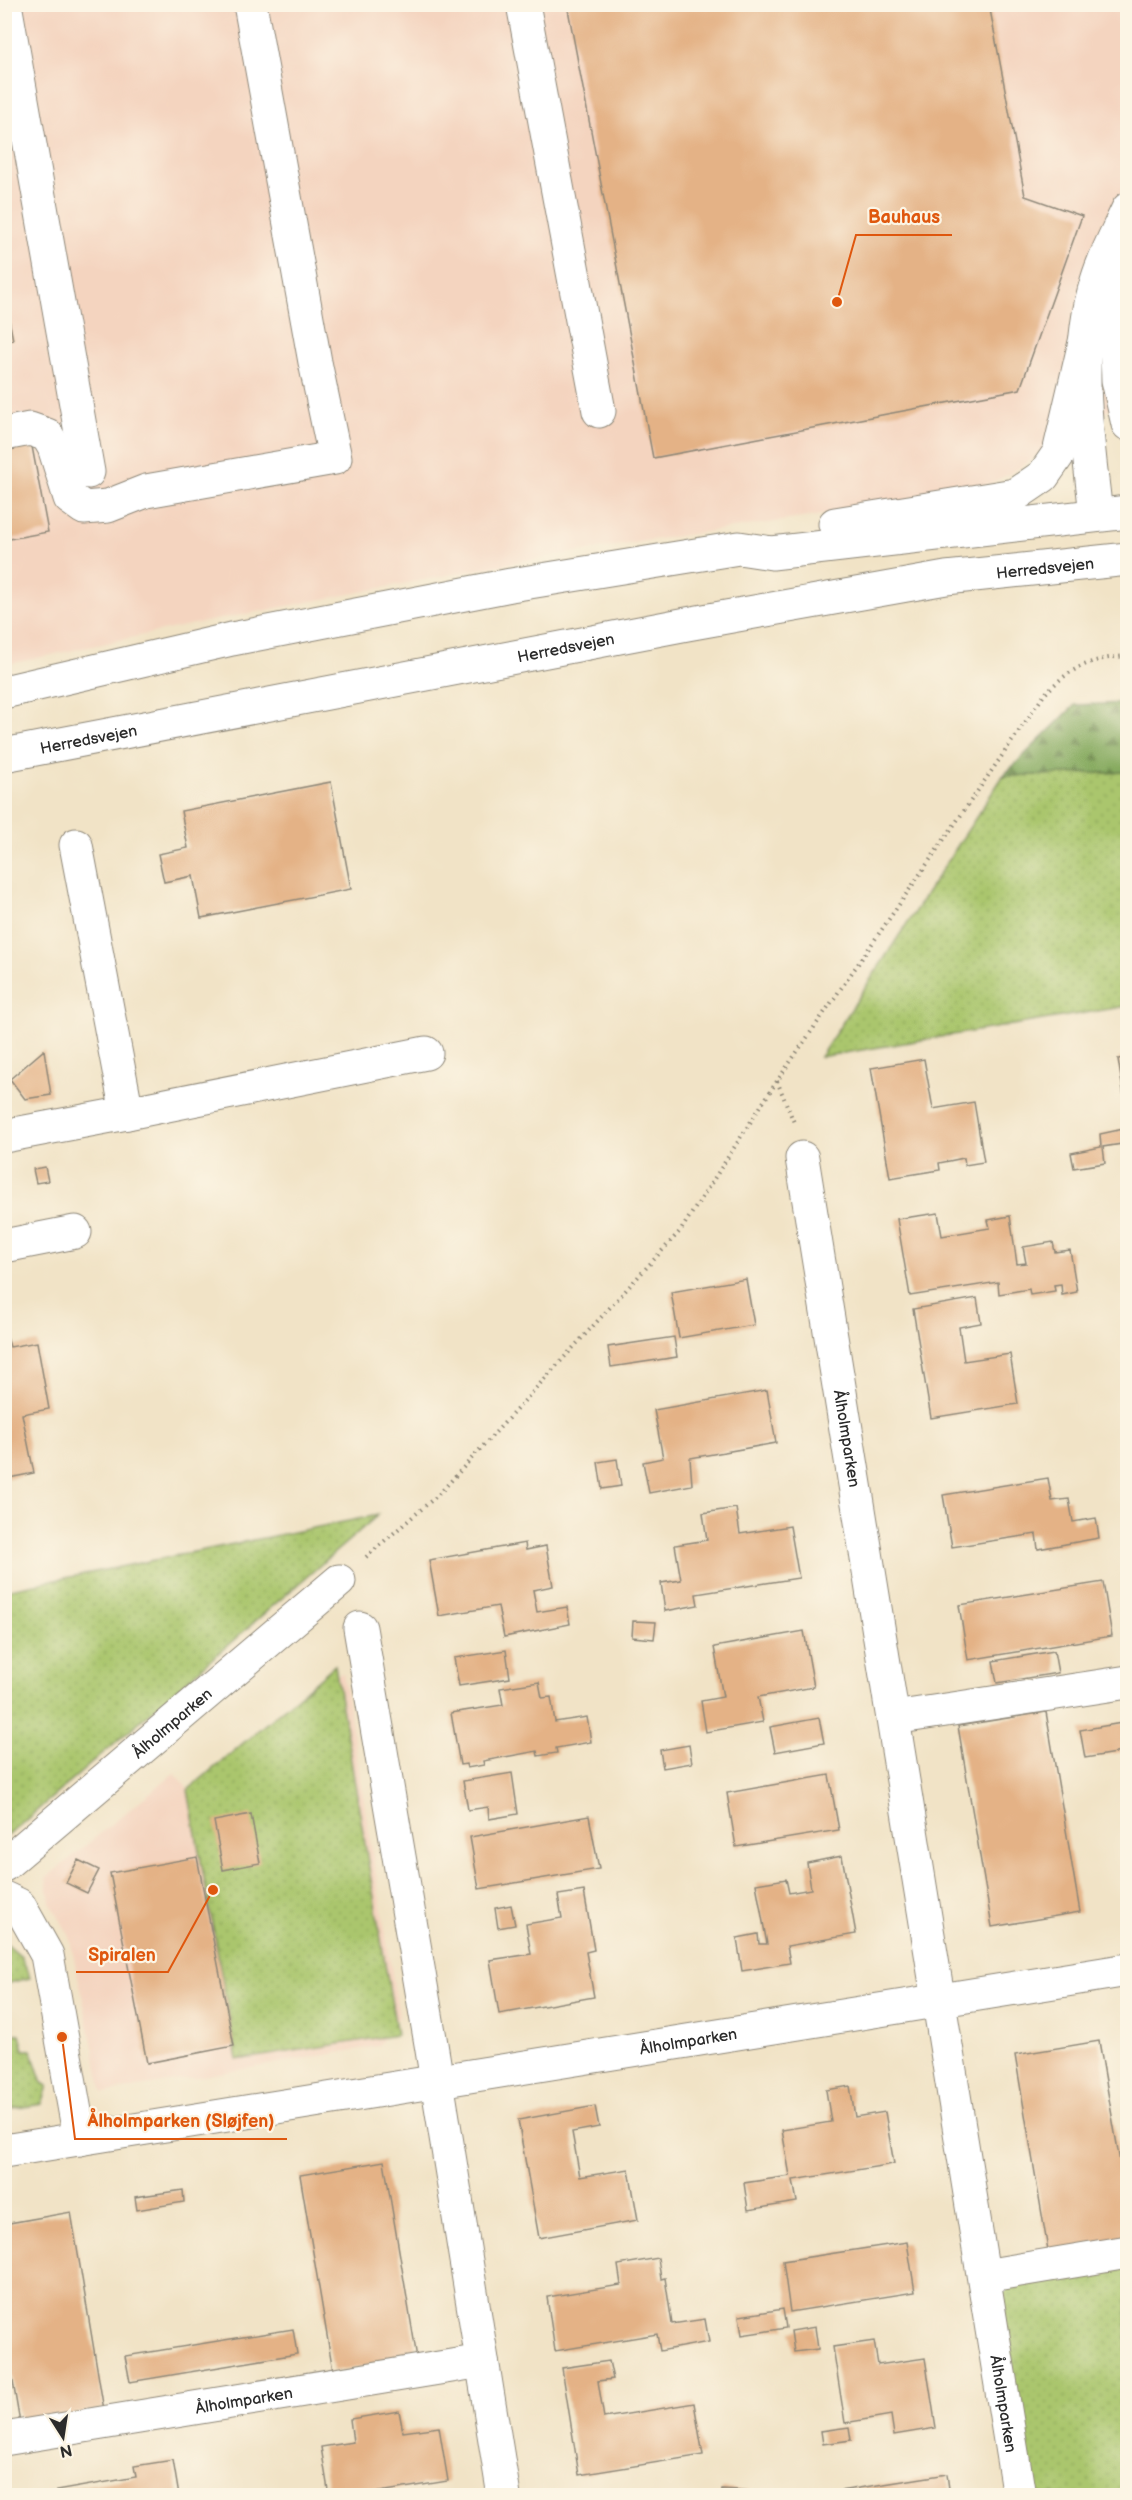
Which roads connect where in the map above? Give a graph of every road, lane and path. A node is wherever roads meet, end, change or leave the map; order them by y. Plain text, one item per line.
1 (4, 4) edge
2 (250, 4) edge
3 (523, 4) edge
4 (1128, 209) edge
5 (1128, 247) edge
6 (1085, 342) junction
7 (599, 411) dead end
8 (1128, 424) edge
9 (4, 434) edge
10 (87, 472) dead end
11 (1112, 514) edge
12 (1128, 527) edge
13 (739, 548) junction
14 (1128, 559) edge
15 (1128, 656) edge
16 (4, 692) edge
17 (4, 755) edge
18 (76, 845) dead end
19 (426, 1053) dead end
20 (777, 1081) junction
21 (127, 1113) junction
22 (4, 1136) edge
23 (802, 1158) joint
24 (75, 1232) dead end
25 (4, 1246) edge
26 (339, 1581) joint
27 (360, 1628) dead end
28 (1128, 1682) edge
29 (894, 1718) junction
30 (4, 1865) edge
31 (4, 1898) edge
32 (1128, 1970) edge
33 (938, 2001) junction
34 (438, 2082) junction
35 (80, 2139) junction
36 (4, 2151) edge
37 (1128, 2252) edge
38 (984, 2276) junction
39 (482, 2361) junction
40 (4, 2439) edge
41 (504, 2496) edge
42 (1020, 2496) edge

1 - 10 street
2 - 9 street
3 - 7 street
4 - 6 street
5 - 8 street
6 - 11 street
6 - 13 street
11 - 12 street
11 - 13 street
13 - 16 street
14 - 17 street, Herredsvejen
15 - 20 path
18 - 21 street
19 - 21 street
20 - 23 path
20 - 26 path
21 - 22 street
23 - 29 street, Ålholmparken
24 - 25 street
26 - 30 street, Ålholmparken
27 - 34 street
28 - 29 street
29 - 33 street, Ålholmparken
31 - 35 street
32 - 33 street, Ålholmparken
33 - 34 street, Ålholmparken
33 - 38 street, Ålholmparken
34 - 35 street, Ålholmparken
34 - 39 street
35 - 36 street, Ålholmparken
37 - 38 street
38 - 42 street, Ålholmparken
39 - 40 street, Ålholmparken
39 - 41 street

